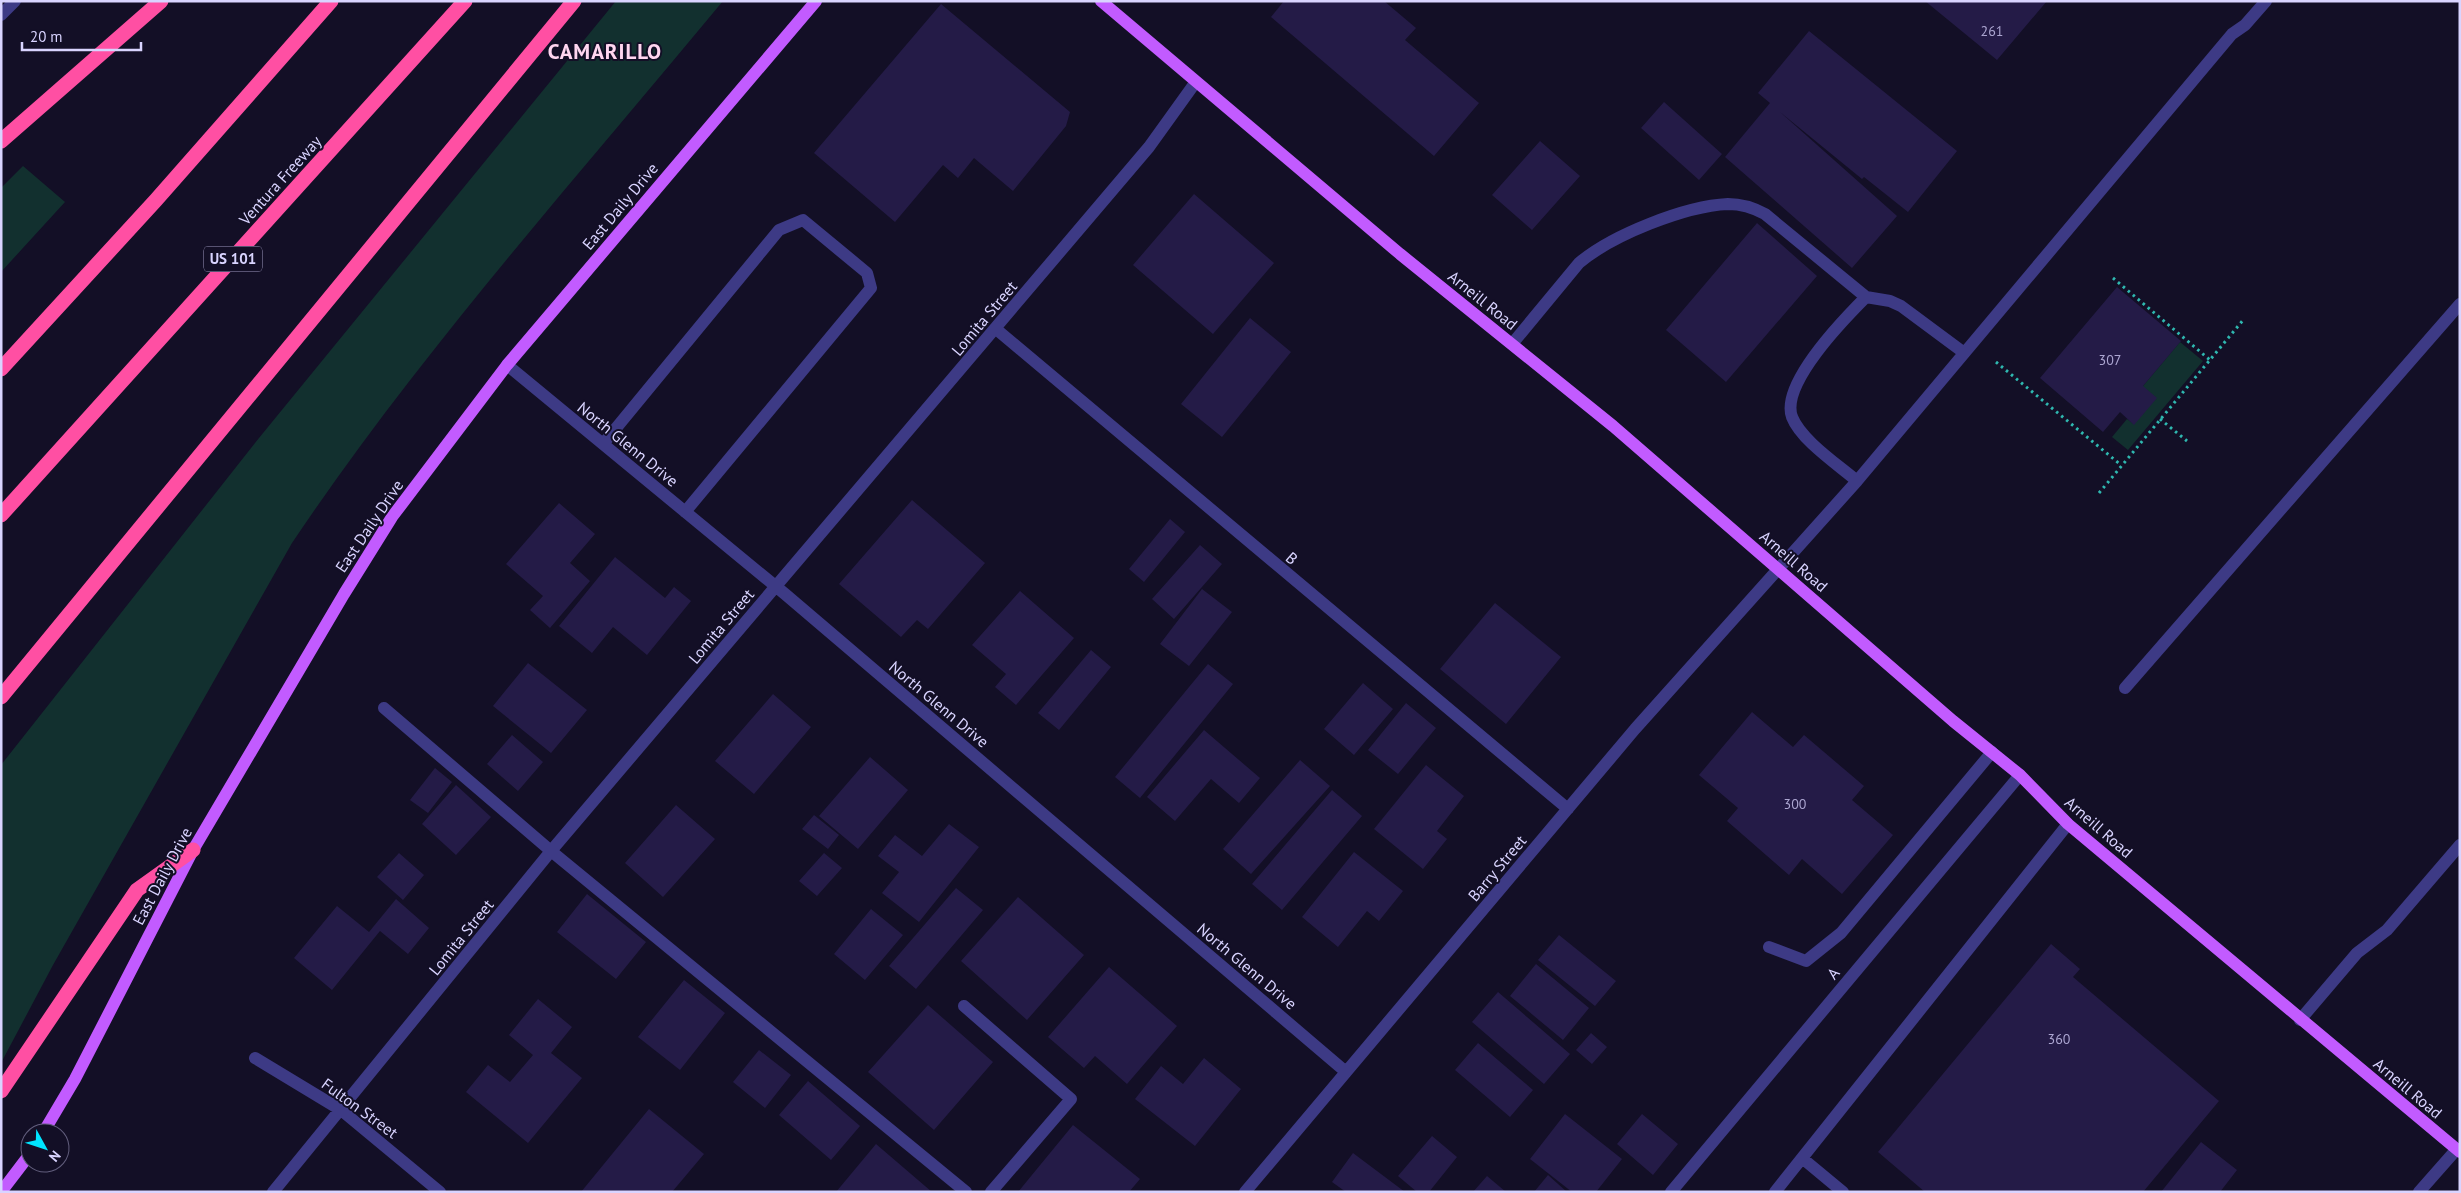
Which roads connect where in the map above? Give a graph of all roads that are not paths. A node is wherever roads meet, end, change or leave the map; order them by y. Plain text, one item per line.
1 (15, 1) edge
2 (161, 1) edge
3 (331, 1) edge
4 (465, 1) edge
5 (574, 1) edge
6 (816, 1) edge
7 (1101, 1) edge
8 (2266, 1) edge
9 (1, 15) edge
10 (1195, 83) junction
11 (1, 141) edge
12 (1866, 297) junction
13 (2460, 304) edge
14 (996, 330) junction
15 (1512, 344) junction
16 (1963, 352) junction
17 (507, 365) junction
18 (1, 369) edge
19 (603, 444) junction
20 (1857, 481) junction
21 (685, 512) junction
22 (1, 515) edge
23 (1778, 569) junction
24 (776, 587) junction
25 (2126, 688) dead end
26 (1, 697) edge
27 (384, 708) dead end
28 (1992, 752) junction
29 (2020, 775) junction
30 (1568, 809) junction
31 (2068, 824) junction
32 (2460, 845) edge
33 (193, 850) junction
34 (551, 851) junction
35 (1769, 947) dead end
36 (964, 1006) dead end
37 (2300, 1020) junction
38 (255, 1058) dead end
39 (1346, 1072) junction
40 (1, 1091) edge
41 (340, 1110) junction
42 (49, 1123) edge
43 (2458, 1151) edge
44 (1802, 1158) junction
45 (20, 1167) edge
46 (1, 1192) edge
47 (273, 1192) edge
48 (440, 1192) edge
49 (966, 1192) edge
50 (991, 1192) edge
51 (1245, 1192) edge
52 (1670, 1192) edge
53 (1775, 1192) edge
54 (1843, 1192) edge
55 (2419, 1192) edge

1 - 9 street
2 - 11 highway
3 - 18 highway
4 - 22 highway, Ventura Freeway / US 101
5 - 26 highway
6 - 17 main road, East Daily Drive
7 - 10 main road, Arneill Road
8 - 16 street, Barry Street
10 - 14 street, Lomita Street
10 - 15 main road, Arneill Road
12 - 15 street
12 - 16 street
12 - 20 street
13 - 25 street
14 - 24 street, Lomita Street
14 - 30 street, B
15 - 23 main road, Arneill Road
16 - 20 street, Barry Street
17 - 19 street, North Glenn Drive
17 - 33 main road, East Daily Drive
19 - 21 street, North Glenn Drive
19 - 21 street
20 - 23 street, Barry Street
21 - 24 street, North Glenn Drive
23 - 28 main road, Arneill Road
23 - 30 street, Barry Street
24 - 34 street, Lomita Street
24 - 39 street, North Glenn Drive
27 - 34 street
28 - 29 main road, Arneill Road
28 - 35 street
29 - 31 main road, Arneill Road
29 - 52 street, A
30 - 39 street, Barry Street
31 - 37 main road, Arneill Road
31 - 44 street
32 - 37 street
33 - 40 highway
33 - 42 main road, East Daily Drive
34 - 41 street, Lomita Street
34 - 49 street
36 - 50 street
37 - 43 main road, Arneill Road
38 - 41 street, Fulton Street
39 - 51 street, Barry Street
41 - 47 street, Lomita Street
41 - 48 street, Fulton Street
43 - 55 street
44 - 53 street
44 - 54 street
45 - 46 main road

